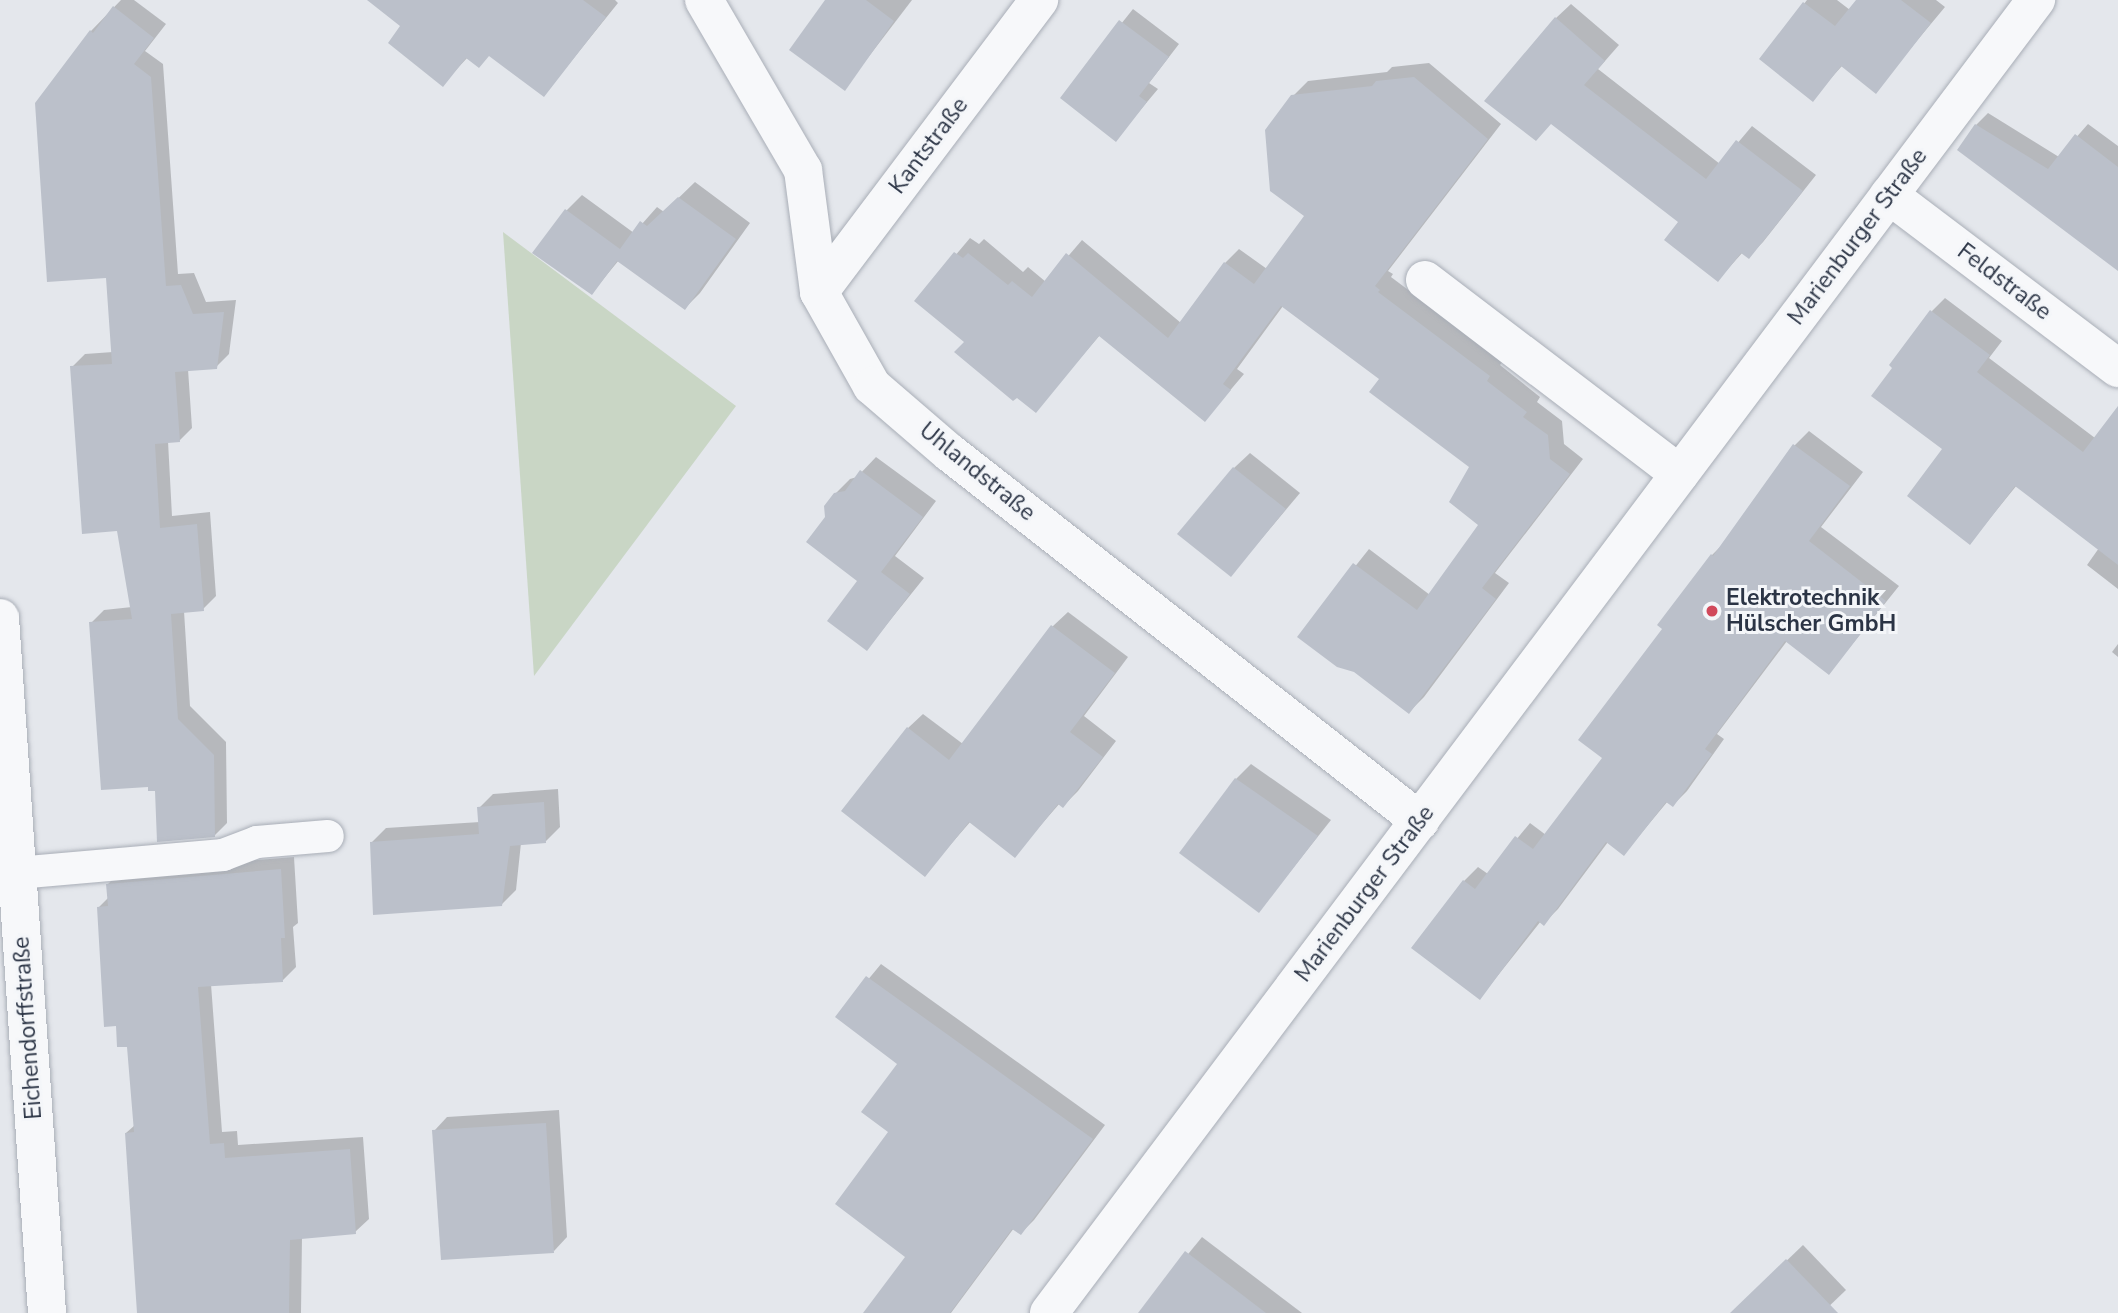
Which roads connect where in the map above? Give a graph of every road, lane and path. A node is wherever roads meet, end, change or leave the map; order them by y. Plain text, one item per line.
1 (704, 0) edge
2 (1039, 0) edge
3 (2036, 0) edge
4 (1889, 195) junction
5 (1424, 280) dead end
6 (819, 292) junction
7 (2118, 368) edge
8 (1680, 474) junction
9 (0, 618) edge
10 (1420, 821) junction
11 (328, 836) dead end
12 (17, 873) junction
13 (47, 1313) edge
14 (1049, 1313) edge

1 - 6 street, Uhlandstraße
2 - 6 street, Kantstraße
3 - 4 street, Marienburger Straße
4 - 7 street, Feldstraße
4 - 8 street, Marienburger Straße
5 - 8 street
6 - 10 street, Uhlandstraße
8 - 10 street, Marienburger Straße
9 - 12 street, Eichendorffstraße
10 - 14 street, Marienburger Straße
11 - 12 lane
12 - 13 street, Eichendorffstraße

